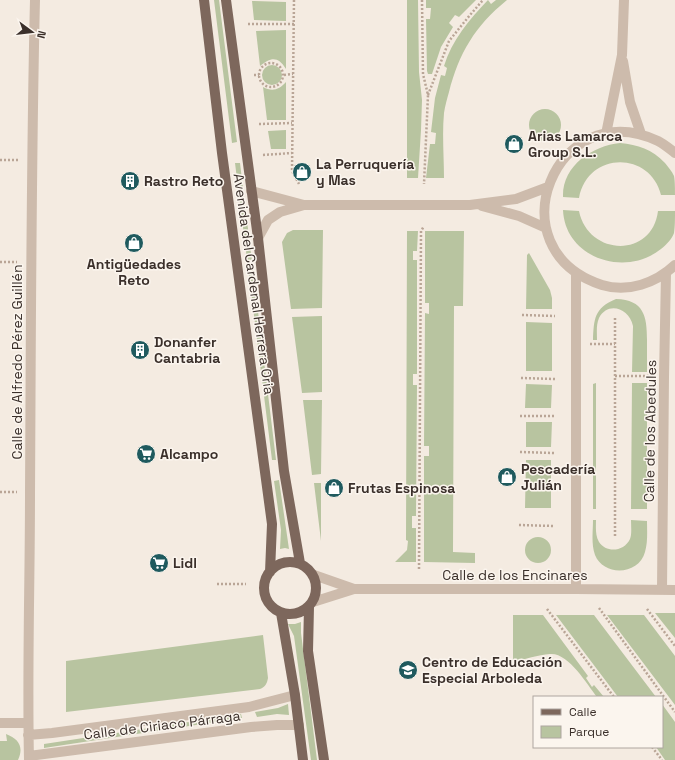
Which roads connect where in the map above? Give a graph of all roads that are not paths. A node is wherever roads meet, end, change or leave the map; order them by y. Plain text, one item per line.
1 (35, 0) edge
2 (204, 0) edge
3 (226, 0) edge
4 (624, 0) edge
5 (622, 55) junction
6 (606, 134) junction
7 (641, 134) junction
8 (675, 153) edge
9 (548, 187) junction
10 (251, 191) junction
11 (304, 204) junction
12 (478, 205) junction
13 (546, 228) junction
14 (258, 238) junction
15 (675, 266) edge
16 (576, 273) junction
17 (666, 273) junction
18 (300, 564) junction
19 (270, 572) junction
20 (314, 575) junction
21 (354, 589) junction
22 (576, 589) junction
23 (662, 590) junction
24 (675, 590) edge
25 (311, 605) junction
26 (280, 613) junction
27 (295, 695) junction
28 (0, 723) edge
29 (28, 723) junction
30 (299, 725) junction
31 (28, 735) junction
32 (29, 758) edge
33 (304, 760) edge
34 (324, 760) edge

1 - 29 street, Calle de Alfredo Pérez Guillén
2 - 19 main road, Avenida del Cardenal Herrera Oria
3 - 10 main road, Avenida del Cardenal Herrera Oria
4 - 5 street
5 - 6 street
5 - 7 street
6 - 7 street
6 - 9 street
7 - 8 street
9 - 12 street
9 - 13 street
10 - 11 street
10 - 14 main road, Avenida del Cardenal Herrera Oria
11 - 12 street
11 - 14 street
12 - 13 street
13 - 16 street
14 - 18 main road, Avenida del Cardenal Herrera Oria
15 - 17 street
16 - 17 street
16 - 22 street
17 - 23 street, Calle de los Abedules
18 - 19 main road
18 - 20 main road
19 - 26 main road, Avenida del Cardenal Herrera Oria
20 - 21 street, Calle de los Encinares
20 - 25 main road
21 - 22 street, Calle de los Encinares
21 - 25 street, Calle de los Encinares
22 - 23 street, Calle de los Encinares
23 - 24 street, Calle de los Encinares
25 - 26 main road
25 - 34 main road
26 - 27 main road
27 - 30 main road
27 - 31 street, Calle de Ciriaco Párraga
28 - 29 street
29 - 31 street, Calle de Alfredo Pérez Guillén
30 - 32 street, Calle de Ciriaco Párraga
30 - 33 main road
31 - 32 street, Calle de Alfredo Pérez Guillén

